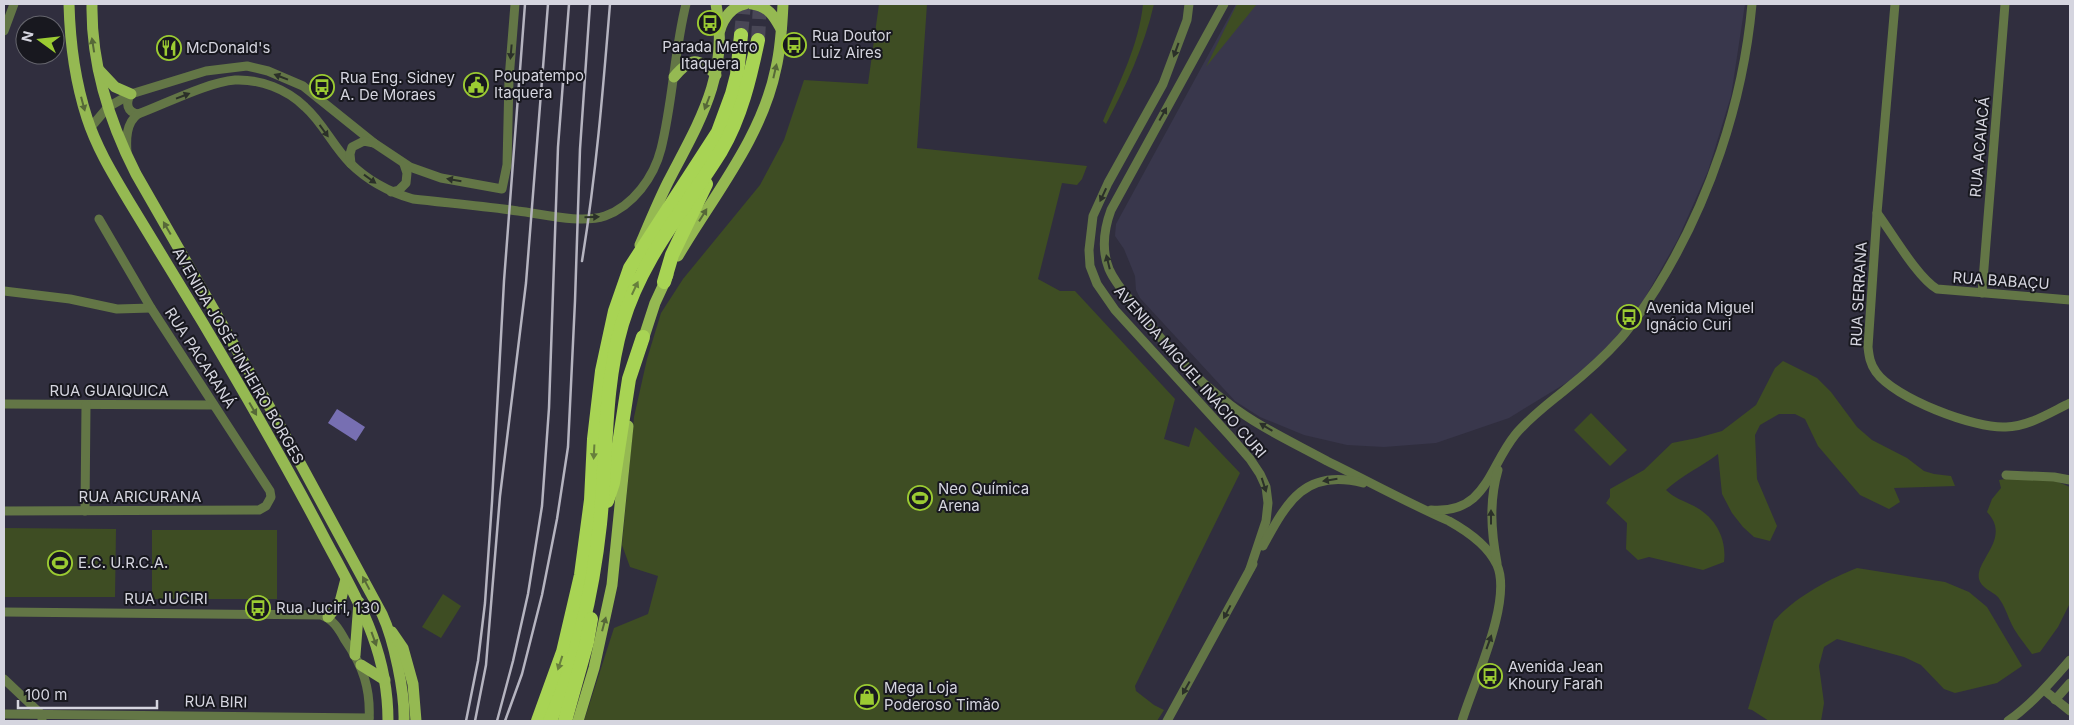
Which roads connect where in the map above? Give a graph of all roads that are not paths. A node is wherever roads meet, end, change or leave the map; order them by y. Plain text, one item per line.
1 (14, 4) edge
2 (69, 4) edge
3 (92, 4) edge
4 (515, 4) edge
5 (686, 4) edge
6 (716, 4) edge
7 (744, 4) edge
8 (752, 4) edge
9 (783, 4) edge
10 (1189, 4) edge
11 (1194, 4) edge
12 (1224, 4) edge
13 (1752, 4) edge
14 (1895, 4) edge
15 (2005, 4) edge
16 (1187, 20) junction
17 (4, 31) edge
18 (782, 31) junction
19 (741, 35) tunnel mouth
20 (719, 36) junction
21 (758, 40) tunnel mouth
22 (97, 68) junction
23 (716, 75) junction
24 (674, 77) junction
25 (131, 94) junction
26 (108, 107) junction
27 (138, 114) junction
28 (91, 127) junction
29 (374, 143) junction
30 (721, 151) junction
31 (128, 158) junction
32 (351, 164) junction
33 (404, 164) junction
34 (109, 168) junction
35 (136, 174) junction
36 (391, 192) junction
37 (1877, 213) junction
38 (99, 219) dead end
39 (630, 268) junction
40 (664, 282) junction
41 (4, 291) edge
42 (1982, 293) junction
43 (2070, 300) edge
44 (152, 308) junction
45 (643, 337) junction
46 (2070, 403) edge
47 (4, 404) edge
48 (86, 405) junction
49 (213, 405) junction
50 (1502, 455) junction
51 (2006, 475) dead end
52 (2070, 480) edge
53 (1377, 486) junction
54 (271, 497) joint
55 (1425, 510) junction
56 (4, 511) edge
57 (85, 511) junction
58 (600, 524) junction
59 (596, 558) junction
60 (1497, 565) junction
61 (1250, 569) junction
62 (346, 579) junction
63 (358, 602) junction
64 (4, 612) edge
65 (328, 617) junction
66 (388, 627) junction
67 (355, 654) junction
68 (2070, 660) edge
69 (361, 665) junction
70 (4, 679) edge
71 (386, 680) junction
72 (2070, 683) edge
73 (2044, 690) junction
74 (2055, 700) junction
75 (2070, 711) edge
76 (4, 714) edge
77 (42, 718) edge
78 (369, 719) edge
79 (388, 721) edge
80 (404, 721) edge
81 (416, 721) edge
82 (538, 721) edge
83 (550, 721) edge
84 (565, 721) edge
85 (578, 721) edge
86 (1167, 721) edge
87 (1462, 721) edge
88 (2008, 721) edge

1 - 17 street
2 -> 28 main road, AVENIDA JOSÉ PINHEIRO BORGES
22 -> 3 main road, AVENIDA JOSÉ PINHEIRO BORGES
4 -> 33 street
5 - 24 street
6 - 20 main road
7 - 20 main road
8 - 18 main road
9 - 18 main road
10 - 16 street, AVENIDA MIGUEL INÁCIO CURI
11 - 16 street
53 -> 12 street, AVENIDA MIGUEL INÁCIO CURI
13 - 50 street, AVENIDA MIGUEL INÁCIO CURI
14 - 37 street, RUA SERRANA
15 - 42 street, RUA ACAIACÁ
16 -> 61 street, AVENIDA MIGUEL INÁCIO CURI
40 -> 18 main road
19 - 39 highway
20 - 23 main road
21 - 30 highway
22 - 25 main road
22 - 26 main road, AVENIDA JOSÉ PINHEIRO BORGES
23 - 24 main road
23 -> 39 main road
36 -> 24 street
25 - 26 street
25 - 27 street
29 -> 25 street
26 - 28 street
26 - 31 main road, AVENIDA JOSÉ PINHEIRO BORGES
27 - 31 street
27 -> 32 street
28 - 34 main road, AVENIDA JOSÉ PINHEIRO BORGES
29 - 32 street
29 - 33 street
30 - 40 highway
58 -> 30 highway
31 - 35 main road, AVENIDA JOSÉ PINHEIRO BORGES
32 -> 36 street
33 - 36 street
34 - 35 main road
34 -> 62 main road, AVENIDA JOSÉ PINHEIRO BORGES
66 -> 35 main road, AVENIDA JOSÉ PINHEIRO BORGES
37 - 42 street, RUA BABAÇU
37 - 46 street, RUA SERRANA
38 - 44 street
39 -> 82 highway
40 - 45 main road
41 - 44 street, RUA PACARANÁ
42 - 43 street, RUA BABAÇU
44 - 49 street, RUA PACARANÁ
45 - 58 highway
85 -> 45 main road
47 - 48 street, RUA GUAIQUICA
48 - 49 street, RUA GUAIQUICA
48 - 57 street
49 - 54 street, RUA PACARANÁ
50 - 55 street, AVENIDA MIGUEL INÁCIO CURI
60 -> 50 street, AVENIDA MIGUEL INÁCIO CURI
51 - 52 street
53 - 55 street, AVENIDA MIGUEL INÁCIO CURI
53 -> 61 street
54 - 57 street, RUA ARICURANA
55 - 60 street
56 - 57 street, RUA ARICURANA
58 - 59 highway
59 - 83 highway
59 - 84 highway
87 -> 60 street
61 -> 86 street
62 - 63 main road, AVENIDA JOSÉ PINHEIRO BORGES
62 - 65 main road
63 - 67 main road
63 -> 71 main road, AVENIDA JOSÉ PINHEIRO BORGES
64 - 65 street, RUA JUCIRI
65 - 67 street
66 - 80 main road, AVENIDA JOSÉ PINHEIRO BORGES
66 - 81 main road
67 - 69 street
68 - 73 street
69 - 71 main road
69 - 78 street
70 - 77 street
71 - 79 main road, AVENIDA JOSÉ PINHEIRO BORGES
72 - 74 street
73 - 74 street
73 - 88 street
74 - 75 street
76 - 77 street, RUA BIRI
77 - 78 street, RUA BIRI

